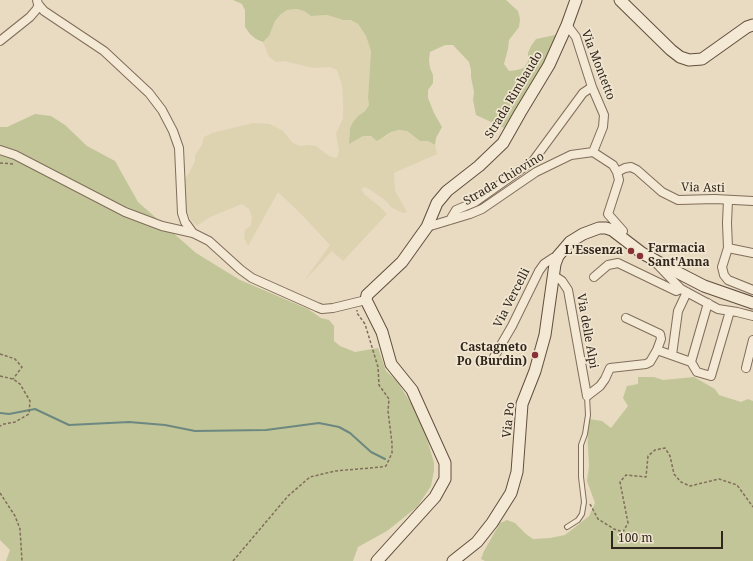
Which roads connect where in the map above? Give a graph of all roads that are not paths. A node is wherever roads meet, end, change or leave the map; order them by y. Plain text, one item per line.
1 (576, 0) edge
2 (620, 0) edge
3 (38, 2) edge
4 (567, 25) junction
5 (753, 25) edge
6 (0, 42) edge
7 (592, 87) junction
8 (0, 150) edge
9 (593, 152) junction
10 (617, 172) junction
11 (728, 200) junction
12 (753, 201) edge
13 (450, 220) junction
14 (427, 227) junction
15 (193, 233) junction
16 (620, 236) junction
17 (728, 248) junction
18 (753, 253) edge
19 (653, 259) junction
20 (556, 260) junction
21 (553, 275) junction
22 (594, 278) dead end
23 (753, 290) edge
24 (684, 291) junction
25 (362, 300) junction
26 (708, 303) junction
27 (753, 303) edge
28 (730, 311) junction
29 (753, 316) edge
30 (626, 318) dead end
31 (753, 340) edge
32 (657, 350) junction
33 (672, 355) junction
34 (494, 357) dead end
35 (691, 362) junction
36 (746, 368) dead end
37 (587, 396) junction
38 (567, 526) dead end
39 (377, 561) edge
40 (453, 561) edge

1 - 4 street, Strada Rimbaudo
2 - 5 street
3 - 6 street
3 - 15 street
4 - 7 street, Via Montetto
4 - 14 street, Strada Rimbaudo
7 - 9 street, Via Montetto
7 - 13 street, Strada Chiovino
8 - 15 street
9 - 10 street
9 - 13 street, Strada Chiovino
10 - 11 street, Via Asti
10 - 16 street
11 - 12 street, Via Asti
11 - 17 street
13 - 14 street, Strada Chiovino
14 - 25 street, Strada Rimbaudo
15 - 25 street
16 - 19 street
16 - 20 street
17 - 18 street
17 - 23 street
19 - 24 street
19 - 27 street
20 - 21 street, Via Po
20 - 34 street, Via Vercelli
21 - 37 street, Via delle Alpi
21 - 40 street, Via Po
22 - 24 street
24 - 26 street
24 - 33 street
25 - 39 street
26 - 28 street
26 - 35 street
28 - 29 street
28 - 35 street
30 - 32 street
31 - 36 street
32 - 33 street
32 - 37 street, Via delle Alpi
33 - 35 street
37 - 38 lane, Via delle Alpi

